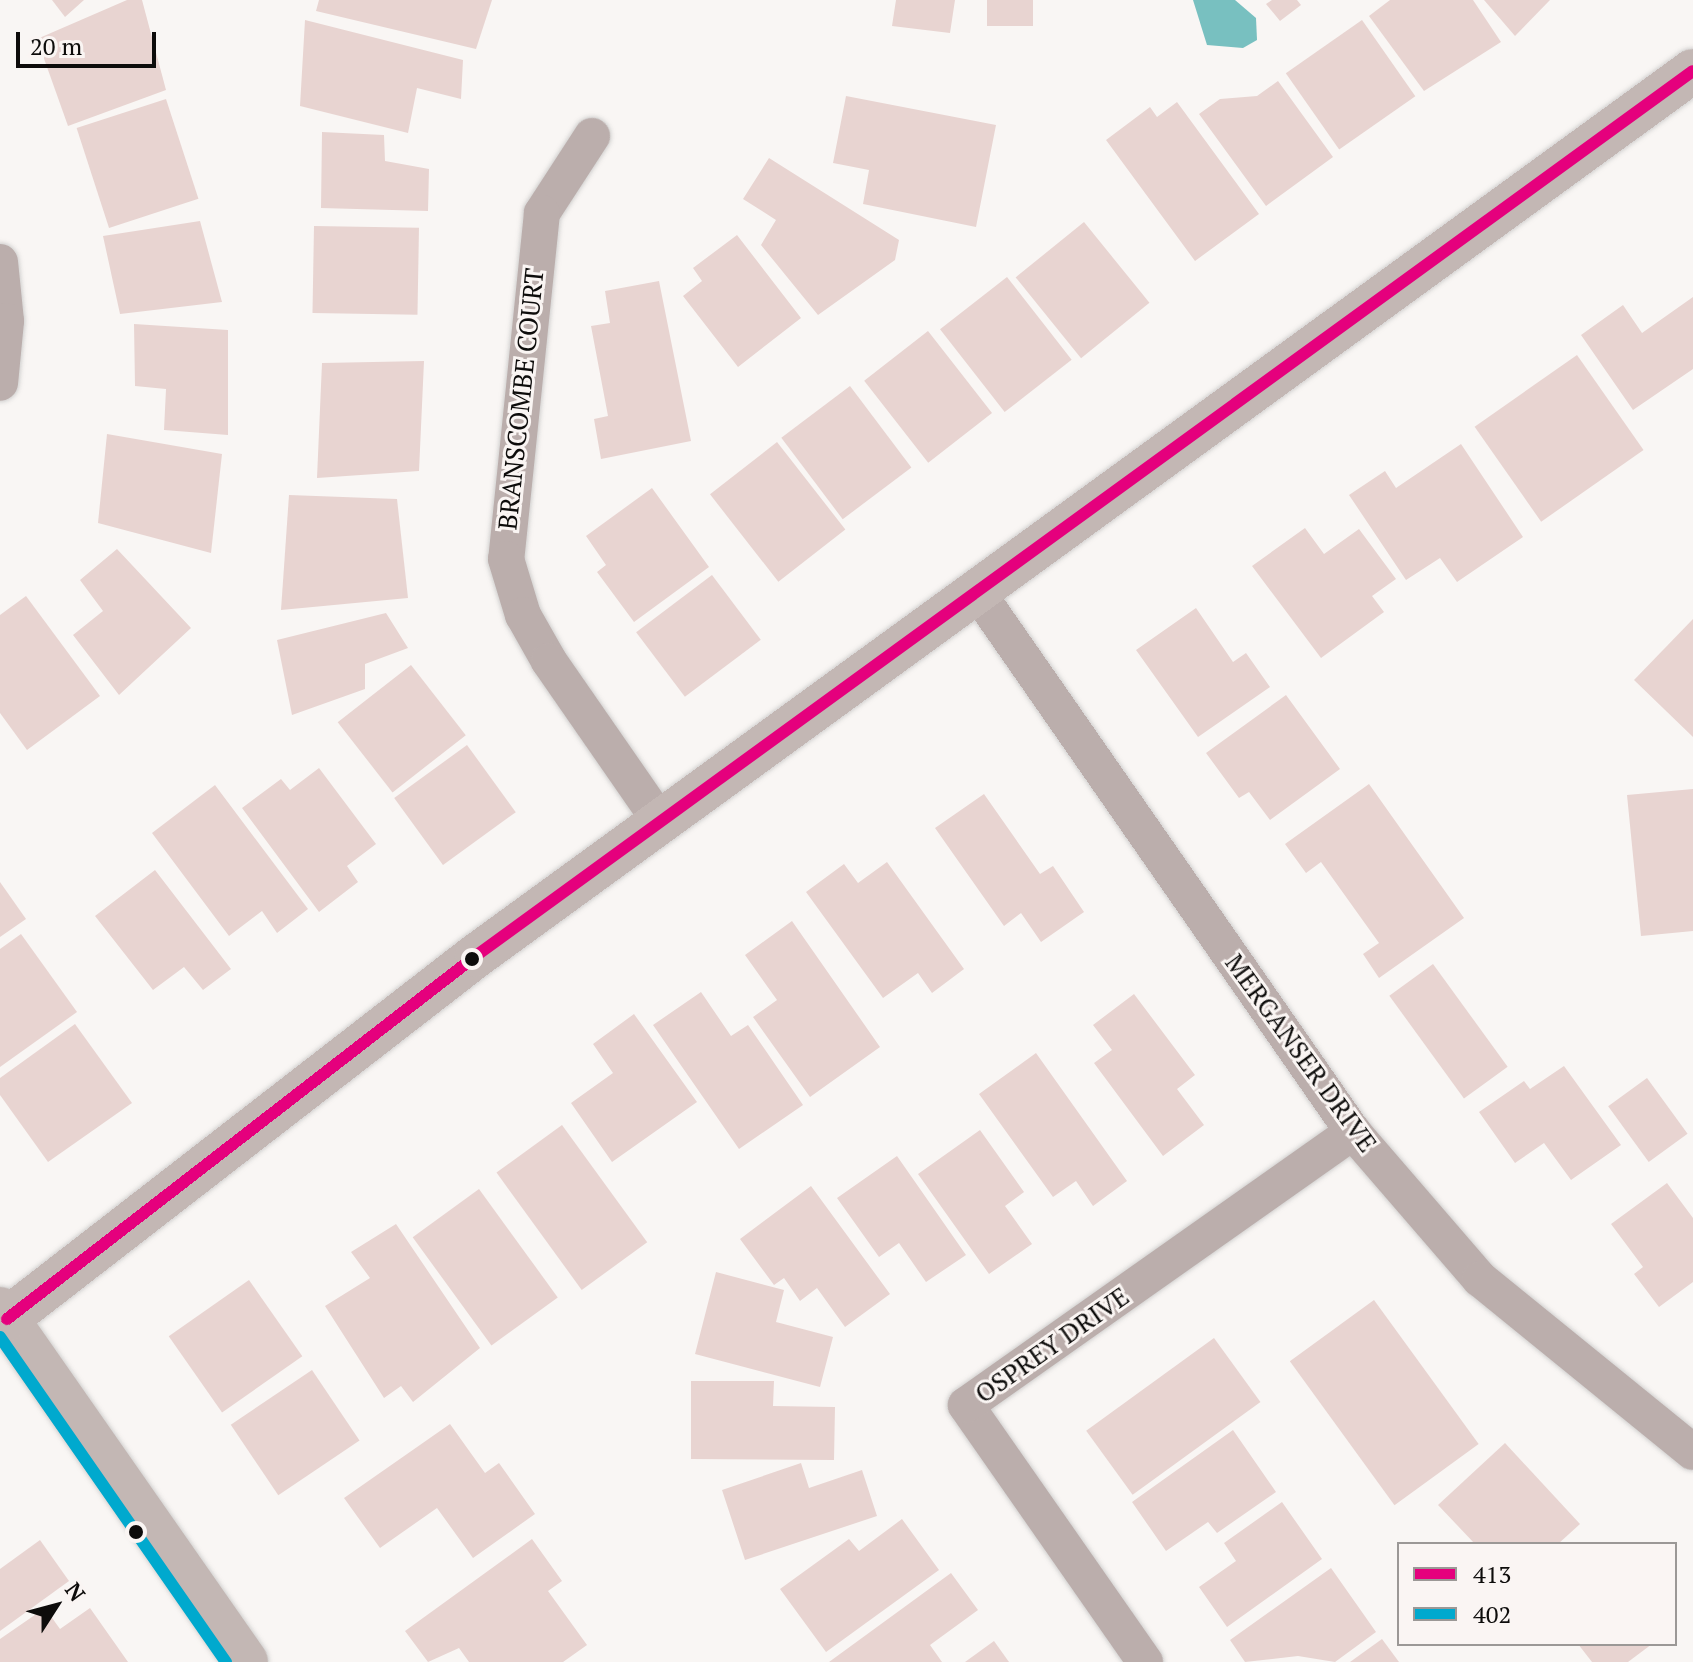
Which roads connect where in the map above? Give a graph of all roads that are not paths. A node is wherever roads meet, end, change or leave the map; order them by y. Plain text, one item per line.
1 (1693, 71) edge
2 (592, 136) dead end
3 (0, 262) edge
4 (0, 383) edge
5 (978, 593) junction
6 (662, 824) junction
7 (1353, 1132) junction
8 (2, 1317) edge
9 (1693, 1452) edge
10 (246, 1662) edge
11 (1145, 1662) edge

1 - 5 street
2 - 6 street, BRANSCOMBE COURT
3 - 4 street
5 - 6 street
5 - 7 street, MERGANSER DRIVE
6 - 8 street
7 - 9 street, MERGANSER DRIVE
7 - 11 street, OSPREY DRIVE
8 - 10 street

